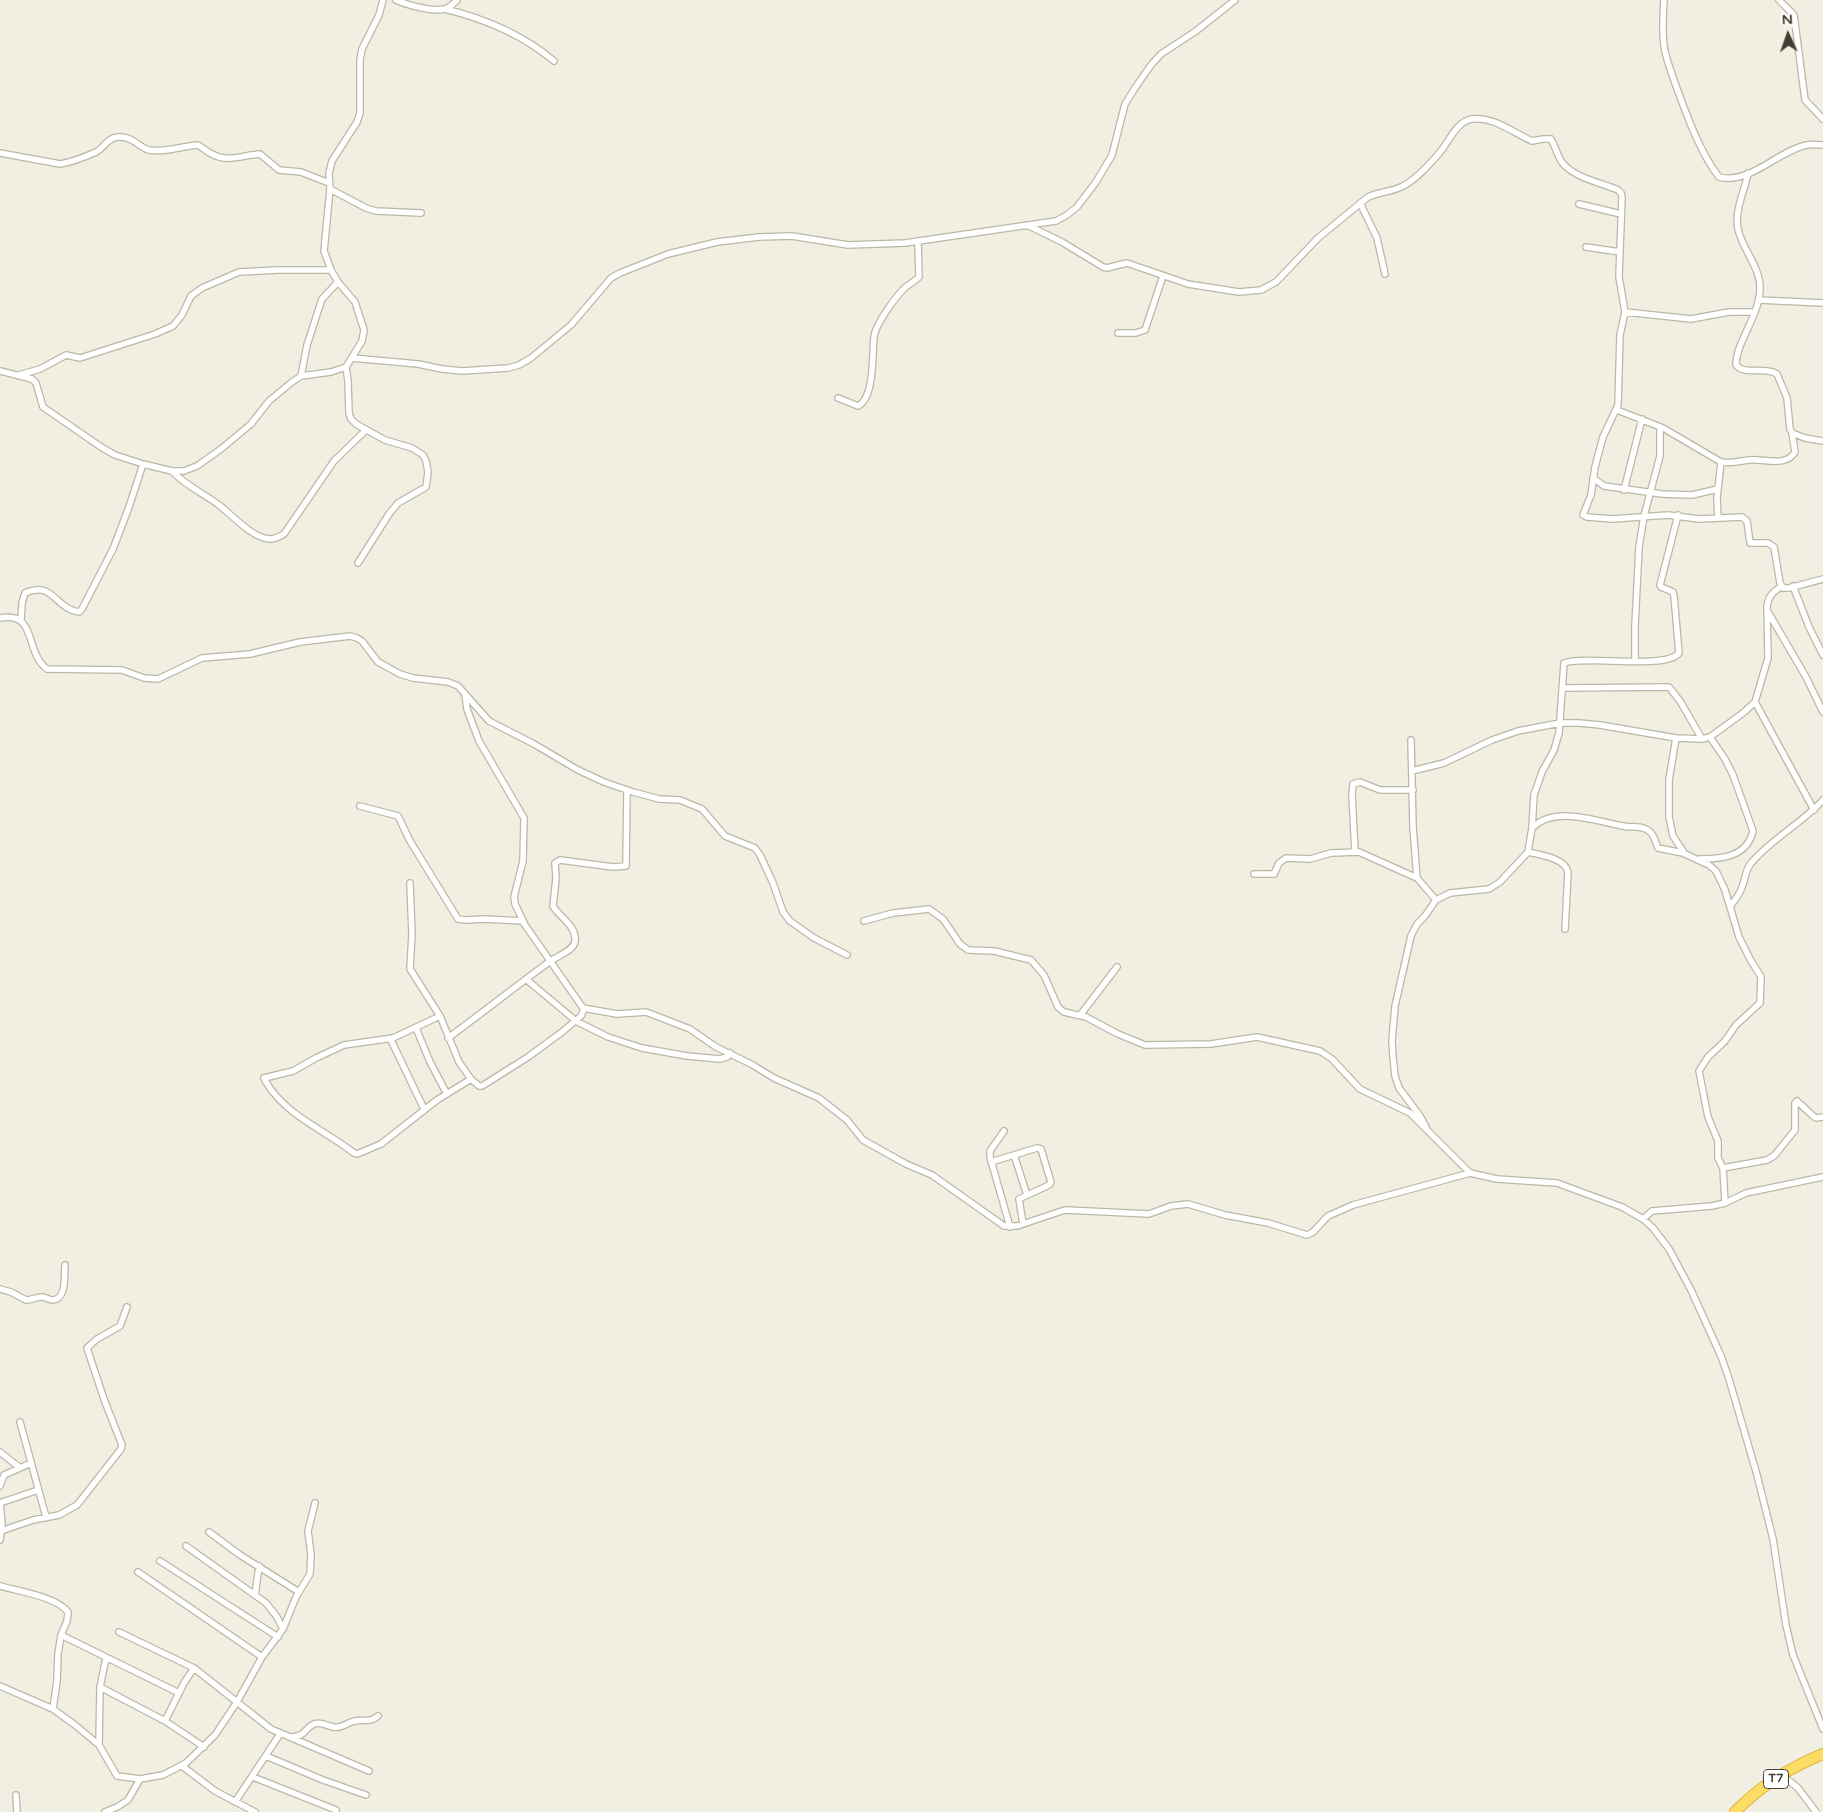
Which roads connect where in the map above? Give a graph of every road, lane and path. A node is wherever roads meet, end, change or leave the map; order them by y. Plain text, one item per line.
1 (383, 0) edge
2 (396, 0) edge
3 (457, 0) edge
4 (1235, 0) edge
5 (1664, 0) edge
6 (1779, 0) edge
7 (445, 9) junction
8 (554, 61) dead end
9 (1823, 119) edge
10 (1823, 145) edge
11 (0, 153) edge
12 (1748, 173) junction
13 (329, 186) junction
14 (1360, 203) junction
15 (1579, 204) dead end
16 (421, 213) dead end
17 (1621, 214) junction
18 (1027, 225) junction
19 (918, 242) junction
20 (1586, 247) dead end
21 (1620, 252) junction
22 (331, 270) junction
23 (1385, 274) dead end
24 (1163, 276) junction
25 (338, 282) junction
26 (1759, 300) junction
27 (1823, 302) edge
28 (1625, 312) junction
29 (1755, 312) junction
30 (1118, 333) dead end
31 (352, 358) junction
32 (346, 367) junction
33 (0, 371) edge
34 (19, 375) junction
35 (301, 376) junction
36 (838, 398) dead end
37 (1617, 410) junction
38 (1642, 419) junction
39 (1660, 427) junction
40 (366, 430) junction
41 (1792, 433) junction
42 (1823, 440) edge
43 (1720, 462) junction
44 (143, 464) junction
45 (172, 471) junction
46 (1593, 478) junction
47 (1718, 488) junction
48 (1624, 490) junction
49 (1651, 493) junction
50 (1678, 515) junction
51 (1644, 516) junction
52 (1718, 518) junction
53 (358, 563) dead end
54 (1823, 579) edge
55 (1782, 586) junction
56 (1793, 586) junction
57 (1767, 610) junction
58 (0, 618) edge
59 (21, 620) junction
60 (1823, 655) edge
61 (1635, 661) junction
62 (1563, 688) junction
63 (465, 695) junction
64 (1755, 702) junction
65 (1823, 712) edge
66 (1560, 724) junction
67 (1676, 738) junction
68 (1710, 738) junction
69 (1702, 739) junction
70 (1412, 740) dead end
71 (1412, 771) junction
72 (627, 790) junction
73 (1413, 790) junction
74 (1823, 800) edge
75 (360, 806) dead end
76 (1814, 810) junction
77 (1532, 828) junction
78 (1355, 852) junction
79 (1528, 852) junction
80 (1686, 854) junction
81 (1695, 859) junction
82 (1254, 874) dead end
83 (1417, 878) junction
84 (410, 883) dead end
85 (1436, 900) junction
86 (1730, 907) junction
87 (864, 920) dead end
88 (523, 921) junction
89 (1565, 929) dead end
90 (847, 955) dead end
91 (549, 962) junction
92 (1117, 967) dead end
93 (527, 980) junction
94 (584, 1009) junction
95 (1081, 1014) junction
96 (440, 1016) junction
97 (576, 1021) junction
98 (416, 1028) junction
99 (390, 1038) junction
100 (448, 1038) junction
101 (730, 1054) junction
102 (471, 1079) junction
103 (447, 1094) junction
104 (424, 1109) junction
105 (1823, 1117) edge
106 (1426, 1127) junction
107 (1004, 1131) dead end
108 (1014, 1155) junction
109 (991, 1162) junction
110 (1723, 1168) junction
111 (1470, 1173) junction
112 (1823, 1177) edge
113 (1027, 1195) junction
114 (1725, 1204) junction
115 (1642, 1218) junction
116 (1023, 1224) junction
117 (1010, 1227) junction
118 (65, 1265) dead end
119 (0, 1289) edge
120 (127, 1307) dead end
121 (20, 1422) dead end
122 (0, 1452) edge
123 (31, 1463) junction
124 (20, 1468) junction
125 (0, 1486) edge
126 (38, 1490) junction
127 (315, 1503) dead end
128 (46, 1517) junction
129 (2, 1531) junction
130 (209, 1532) dead end
131 (0, 1540) edge
132 (186, 1546) dead end
133 (160, 1561) dead end
134 (258, 1566) junction
135 (138, 1572) dead end
136 (0, 1586) edge
137 (299, 1592) junction
138 (255, 1595) junction
139 (283, 1629) junction
140 (119, 1632) dead end
141 (61, 1635) junction
142 (278, 1637) junction
143 (262, 1657) junction
144 (106, 1658) junction
145 (194, 1668) junction
146 (0, 1686) edge
147 (100, 1687) junction
148 (179, 1693) junction
149 (238, 1702) junction
150 (53, 1710) junction
151 (378, 1716) dead end
152 (165, 1721) junction
153 (1823, 1729) edge
154 (280, 1734) junction
155 (289, 1738) junction
156 (99, 1745) junction
157 (204, 1747) junction
158 (1823, 1754) edge
159 (266, 1756) junction
160 (182, 1766) junction
161 (369, 1771) dead end
162 (1782, 1775) junction
163 (253, 1777) junction
164 (140, 1779) junction
165 (16, 1795) dead end
166 (366, 1795) dead end
167 (235, 1802) junction
168 (336, 1810) dead end
169 (17, 1812) edge
170 (105, 1812) edge
171 (255, 1812) edge
172 (1735, 1812) edge
173 (1816, 1812) edge

1 - 13 street
2 - 7 street
3 - 7 street
4 - 18 street
5 - 12 street
6 - 9 street
7 - 8 street
10 - 12 street
11 - 13 street
12 - 26 street
13 - 16 street
13 - 22 street
14 - 17 street
14 - 23 street
14 - 24 street
15 - 17 street
17 - 21 street
18 - 19 street
18 - 24 street
19 - 31 street
19 - 36 street
20 - 21 street
21 - 28 street
22 - 25 street
22 - 34 street
24 - 30 street
25 - 31 street
25 - 35 street
26 - 27 street
26 - 29 street
28 - 29 street
28 - 37 street
29 - 41 street
31 - 32 street
32 - 35 street
32 - 40 street
33 - 34 street
34 - 44 street
35 - 45 street
37 - 38 street
37 - 46 street
38 - 39 street
38 - 48 street
39 - 43 street
39 - 49 street
40 - 45 street
40 - 53 street
41 - 42 street
41 - 43 street
43 - 47 street
44 - 45 street
44 - 59 street
46 - 48 street
46 - 51 street
47 - 49 street
47 - 52 street
48 - 49 street
49 - 51 street
50 - 51 street
50 - 52 street
50 - 61 street
51 - 61 street
52 - 55 street
54 - 56 street
55 - 56 street
55 - 57 street
56 - 60 street
57 - 64 street
57 - 65 street
58 - 59 street
59 - 63 street
61 - 62 street
62 - 66 street
62 - 69 street
63 - 72 street
63 - 88 street
64 - 68 street
64 - 76 street
66 - 67 street
66 - 71 street
66 - 77 street
67 - 69 street
67 - 80 street
68 - 69 street
68 - 81 street
70 - 71 street
71 - 73 street
72 - 90 street
72 - 91 street
73 - 78 street
73 - 83 street
74 - 76 street
75 - 88 street
76 - 86 street
77 - 79 street
77 - 80 street
78 - 82 street
78 - 83 street
79 - 85 street
79 - 89 street
80 - 81 street
81 - 86 street
83 - 85 street
84 - 96 street
85 - 106 street
86 - 110 street
87 - 95 street
88 - 91 street
91 - 93 street
91 - 94 street
92 - 95 street
93 - 97 street
93 - 100 street
94 - 97 street
94 - 101 street
95 - 106 street
96 - 98 street
96 - 100 street
97 - 101 street
97 - 102 street
98 - 99 street
98 - 103 street
99 - 104 street
99 - 104 street
100 - 102 street
101 - 117 street
102 - 103 street
103 - 104 street
105 - 110 street
106 - 111 street
107 - 109 street
108 - 109 street
108 - 113 street
108 - 113 street
109 - 117 street
110 - 114 street
111 - 115 street
111 - 116 street
112 - 114 street
113 - 116 street
114 - 115 street
115 - 153 street
116 - 117 street
118 - 119 street
120 - 128 street
121 - 123 street
122 - 124 street
123 - 124 street
123 - 126 street
124 - 125 street
126 - 128 street
126 - 129 street
127 - 137 street
128 - 129 street
129 - 131 street
130 - 134 street
132 - 138 street
133 - 142 street
134 - 137 street
134 - 138 street
135 - 143 street
136 - 141 street
137 - 139 street
138 - 139 street
139 - 142 street
140 - 145 street
141 - 144 street
141 - 150 street
142 - 143 street
143 - 149 street
144 - 147 street
144 - 148 street
145 - 148 street
145 - 149 street
146 - 150 street
147 - 152 street
147 - 156 street
148 - 152 street
149 - 154 street
149 - 157 street
150 - 156 street
151 - 155 street
152 - 157 street
154 - 155 street
154 - 159 street
155 - 161 street
156 - 164 street
157 - 160 street
158 - 162 highway, T7
159 - 163 street
159 - 166 street
160 - 164 street
160 - 167 street
162 - 172 highway, T7
162 - 173 street
163 - 167 street
163 - 168 street
164 - 170 street
165 - 169 street
167 - 171 street

